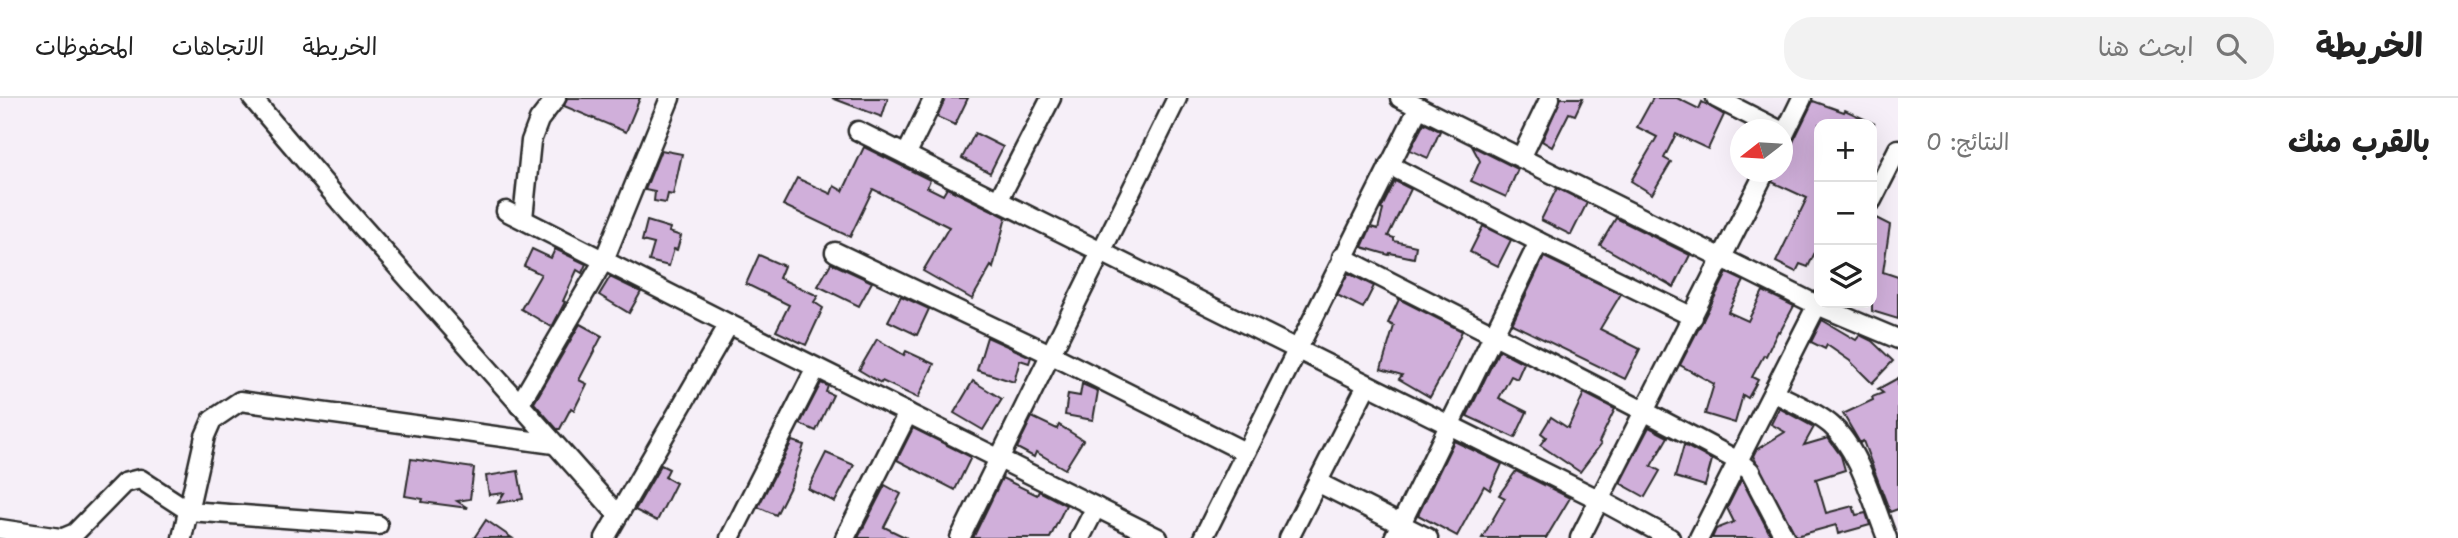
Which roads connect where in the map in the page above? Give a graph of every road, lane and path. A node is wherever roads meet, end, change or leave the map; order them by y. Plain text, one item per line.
1 (252, 98) edge
2 (556, 98) edge
3 (670, 98) edge
4 (934, 98) edge
5 (1051, 98) edge
6 (1177, 98) edge
7 (1400, 98) edge
8 (1550, 98) edge
9 (1716, 98) edge
10 (1802, 98) edge
11 (1419, 107) junction
12 (1757, 119) edge
13 (1790, 119) edge
14 (858, 131) dead end
15 (906, 155) junction
16 (1897, 155) edge
17 (1521, 158) junction
18 (1389, 165) junction
19 (1760, 182) edge
20 (1877, 191) edge
21 (998, 201) junction
22 (1539, 242) junction
23 (835, 252) dead end
24 (1099, 252) junction
25 (1342, 257) junction
26 (1723, 257) junction
27 (604, 260) junction
28 (1814, 301) edge
29 (1815, 308) edge
30 (1829, 308) edge
31 (1693, 317) junction
32 (729, 324) junction
33 (1493, 336) junction
34 (1898, 339) edge
35 (1296, 349) junction
36 (1050, 354) junction
37 (816, 368) junction
38 (1367, 384) junction
39 (1773, 392) junction
40 (519, 405) junction
41 (1645, 410) junction
42 (908, 413) junction
43 (1450, 426) junction
44 (554, 444) junction
45 (1245, 452) junction
46 (999, 459) junction
47 (1738, 461) junction
48 (1318, 482) junction
49 (1600, 499) junction
50 (1096, 507) junction
51 (189, 511) junction
52 (618, 515) junction
53 (378, 525) dead end
54 (0, 529) edge
55 (1397, 531) edge
56 (61, 538) edge
57 (182, 538) edge
58 (605, 538) edge
59 (730, 538) edge
60 (845, 538) edge
61 (960, 538) edge
62 (1080, 538) edge
63 (1158, 538) edge
64 (1203, 538) edge
65 (1289, 538) edge
66 (1428, 538) edge
67 (1580, 538) edge
68 (1670, 538) edge
69 (1699, 538) edge
70 (1785, 538) edge
71 (1887, 538) edge

1 - 40 street
2 - 27 street
3 - 27 street
4 - 15 street
5 - 21 street
6 - 24 street
7 - 11 street
8 - 17 street
9 - 12 street
10 - 13 street
11 - 17 street
11 - 18 street
14 - 15 street
15 - 21 street
16 - 20 street
17 - 26 street
18 - 22 street
18 - 25 street
19 - 26 street
21 - 24 street
22 - 31 street
22 - 33 street
23 - 36 street
24 - 35 street
24 - 36 street
25 - 33 street
25 - 35 street
26 - 28 street
26 - 31 street
27 - 32 street
27 - 40 street
29 - 39 street
30 - 34 street
31 - 41 street
32 - 37 street
32 - 52 street
33 - 41 street
33 - 43 street
35 - 38 street
35 - 45 street
36 - 45 street
36 - 46 street
37 - 42 street
37 - 59 street
38 - 43 street
38 - 48 street
39 - 47 street
39 - 71 street
40 - 44 street
41 - 47 street
41 - 49 street
42 - 46 street
42 - 60 street
43 - 49 street
43 - 55 street
44 - 51 street
44 - 52 street
45 - 64 street
46 - 50 street
46 - 61 street
47 - 69 street
47 - 70 street
48 - 55 street
48 - 65 street
49 - 67 street
49 - 68 street
50 - 62 street
50 - 63 street
51 - 53 street
51 - 56 street
51 - 57 street
52 - 58 street
54 - 56 street
55 - 66 street

